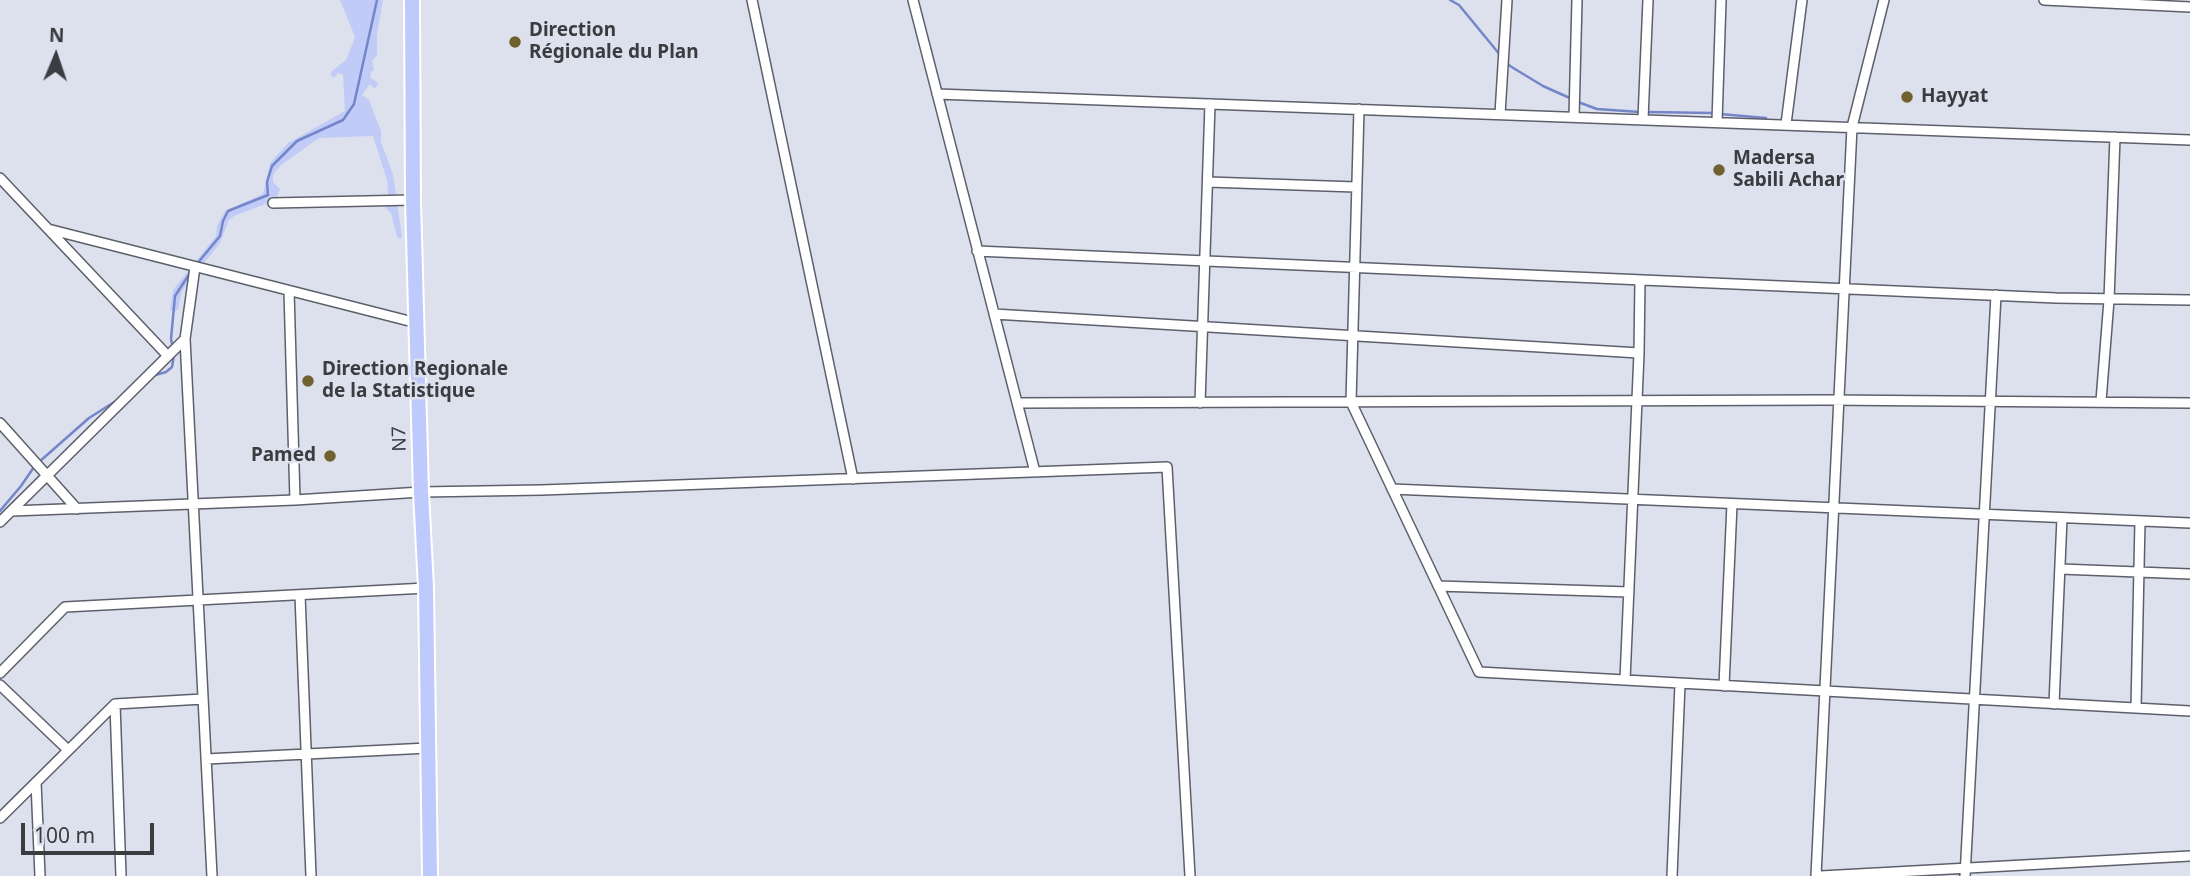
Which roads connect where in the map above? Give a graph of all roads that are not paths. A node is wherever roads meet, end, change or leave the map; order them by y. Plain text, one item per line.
1 (412, 0) edge
2 (752, 0) edge
3 (913, 0) edge
4 (1507, 0) edge
5 (1577, 0) edge
6 (1648, 0) edge
7 (1721, 0) edge
8 (1802, 0) edge
9 (1884, 0) edge
10 (2043, 0) edge
11 (2190, 7) edge
12 (937, 94) junction
13 (1210, 104) junction
14 (1359, 109) junction
15 (1500, 114) junction
16 (1574, 117) junction
17 (1643, 119) junction
18 (1717, 122) junction
19 (1786, 124) junction
20 (1852, 127) junction
21 (2115, 137) junction
22 (2190, 140) edge
23 (0, 178) edge
24 (1208, 182) junction
25 (1356, 187) junction
26 (413, 201) junction
27 (273, 202) dead end
28 (48, 229) junction
29 (977, 251) junction
30 (1205, 260) junction
31 (195, 267) junction
32 (1354, 267) junction
33 (1640, 280) junction
34 (1844, 288) junction
35 (289, 291) junction
36 (1996, 295) junction
37 (2109, 300) junction
38 (2190, 300) edge
39 (994, 314) junction
40 (417, 323) junction
41 (1203, 327) junction
42 (1352, 336) junction
43 (186, 339) junction
44 (1639, 353) junction
45 (168, 356) junction
46 (1839, 400) junction
47 (1637, 401) junction
48 (1991, 401) junction
49 (2101, 401) junction
50 (1200, 402) junction
51 (1351, 402) junction
52 (1017, 403) junction
53 (2190, 403) edge
54 (0, 423) edge
55 (1035, 472) junction
56 (48, 476) junction
57 (853, 479) junction
58 (1392, 489) junction
59 (421, 492) junction
60 (1633, 499) junction
61 (295, 500) junction
62 (194, 504) junction
63 (1732, 504) junction
64 (1834, 508) junction
65 (77, 509) junction
66 (12, 511) junction
67 (1984, 514) junction
68 (2062, 518) junction
69 (2140, 521) junction
70 (0, 522) edge
71 (2190, 523) edge
72 (2060, 569) junction
73 (2139, 572) junction
74 (2190, 575) edge
75 (1438, 586) junction
76 (426, 588) junction
77 (1629, 592) junction
78 (300, 595) junction
79 (198, 600) junction
80 (0, 673) edge
81 (1625, 680) junction
82 (1680, 684) junction
83 (0, 685) edge
84 (1724, 686) junction
85 (1825, 691) junction
86 (203, 699) junction
87 (1975, 700) junction
88 (115, 704) junction
89 (2054, 704) junction
90 (2136, 708) junction
91 (2190, 711) edge
92 (428, 748) junction
93 (68, 750) junction
94 (306, 754) junction
95 (206, 758) junction
96 (36, 782) junction
97 (0, 818) edge
98 (2190, 856) edge
99 (1965, 872) edge
100 (40, 876) edge
101 (121, 876) edge
102 (212, 876) edge
103 (311, 876) edge
104 (430, 876) edge
105 (1191, 876) edge
106 (1672, 876) edge
107 (1816, 876) edge
108 (1821, 876) edge

1 - 26 main road, N7
2 - 57 street
3 - 12 street
4 - 15 street
5 - 16 street
6 - 17 street
7 - 18 street
8 - 19 street
9 - 20 street
10 - 11 street
12 - 13 street
12 - 29 street
13 - 14 street
13 - 24 street
14 - 15 street
14 - 25 street
15 - 16 street
16 - 17 street
17 - 18 street
18 - 19 street
19 - 20 street
20 - 21 street
20 - 34 street
21 - 22 street
21 - 37 street
23 - 28 street
24 - 25 street
24 - 30 street
25 - 32 street
26 - 27 street
26 - 40 main road, N7
28 - 31 street
28 - 45 street
29 - 30 street
29 - 39 street
30 - 32 street
30 - 41 street
31 - 35 street
31 - 43 street
32 - 33 street
32 - 42 street
33 - 34 street
33 - 44 street
34 - 36 street
34 - 46 street
35 - 40 street
35 - 61 street
36 - 37 street
36 - 48 street
37 - 38 street
37 - 49 street
39 - 41 street
39 - 52 street
40 - 59 main road, N7
41 - 42 street
41 - 50 street
42 - 44 street
42 - 51 street
43 - 45 street
43 - 62 street
44 - 47 street
45 - 56 street
46 - 47 street
46 - 48 street
46 - 64 street
47 - 51 street
47 - 60 street
48 - 49 street
48 - 67 street
49 - 53 street
50 - 51 street
50 - 52 street
51 - 58 street
52 - 55 street
54 - 56 street
55 - 57 street
55 - 105 street
56 - 65 street
56 - 66 street
57 - 59 street
58 - 60 street
58 - 75 street
59 - 61 street
59 - 76 main road, N7
60 - 63 street
60 - 77 street
61 - 62 street
62 - 65 street
62 - 79 street
63 - 64 street
63 - 84 street
64 - 67 street
64 - 85 street
65 - 66 street
66 - 70 street
67 - 68 street
67 - 87 street
68 - 69 street
68 - 72 street
69 - 71 street
69 - 73 street
72 - 73 street
72 - 89 street
73 - 74 street
73 - 90 street
75 - 77 street
75 - 81 street
76 - 78 street
76 - 92 main road, N7
77 - 81 street
78 - 79 street
78 - 94 street
79 - 80 street
79 - 86 street
81 - 82 street
82 - 84 street
82 - 106 street
83 - 93 street
84 - 85 street
85 - 87 street
85 - 107 street
86 - 88 street
86 - 95 street
87 - 89 street
87 - 99 street
88 - 93 street
88 - 101 street
89 - 90 street
90 - 91 street
92 - 94 street
92 - 104 main road, N7
93 - 96 street
94 - 95 street
94 - 103 street
95 - 102 street
96 - 97 street
96 - 100 street
98 - 99 street
99 - 108 street

